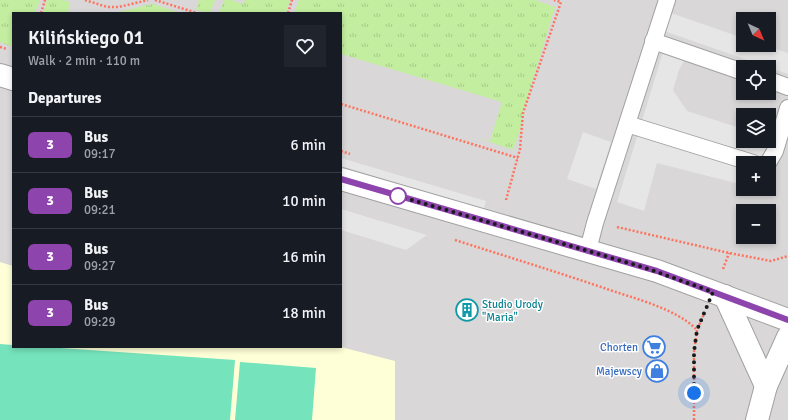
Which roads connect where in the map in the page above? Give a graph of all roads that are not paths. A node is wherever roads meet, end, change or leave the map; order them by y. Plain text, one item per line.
1 (667, 0) edge
2 (653, 41) junction
3 (736, 70) edge
4 (0, 75) edge
5 (12, 79) edge
6 (776, 83) edge
7 (788, 87) edge
8 (788, 108) edge
9 (627, 124) junction
10 (772, 156) edge
11 (736, 158) edge
12 (342, 179) edge
13 (588, 250) junction
14 (719, 294) junction
15 (788, 320) edge
16 (788, 337) edge
17 (766, 386) junction
18 (757, 420) edge

1 - 2 lane
2 - 3 lane
2 - 9 lane
4 - 5 street
6 - 7 lane
8 - 10 lane
9 - 11 lane
9 - 13 lane
12 - 13 street
13 - 14 street
14 - 15 street
14 - 17 street
16 - 17 street
17 - 18 street

